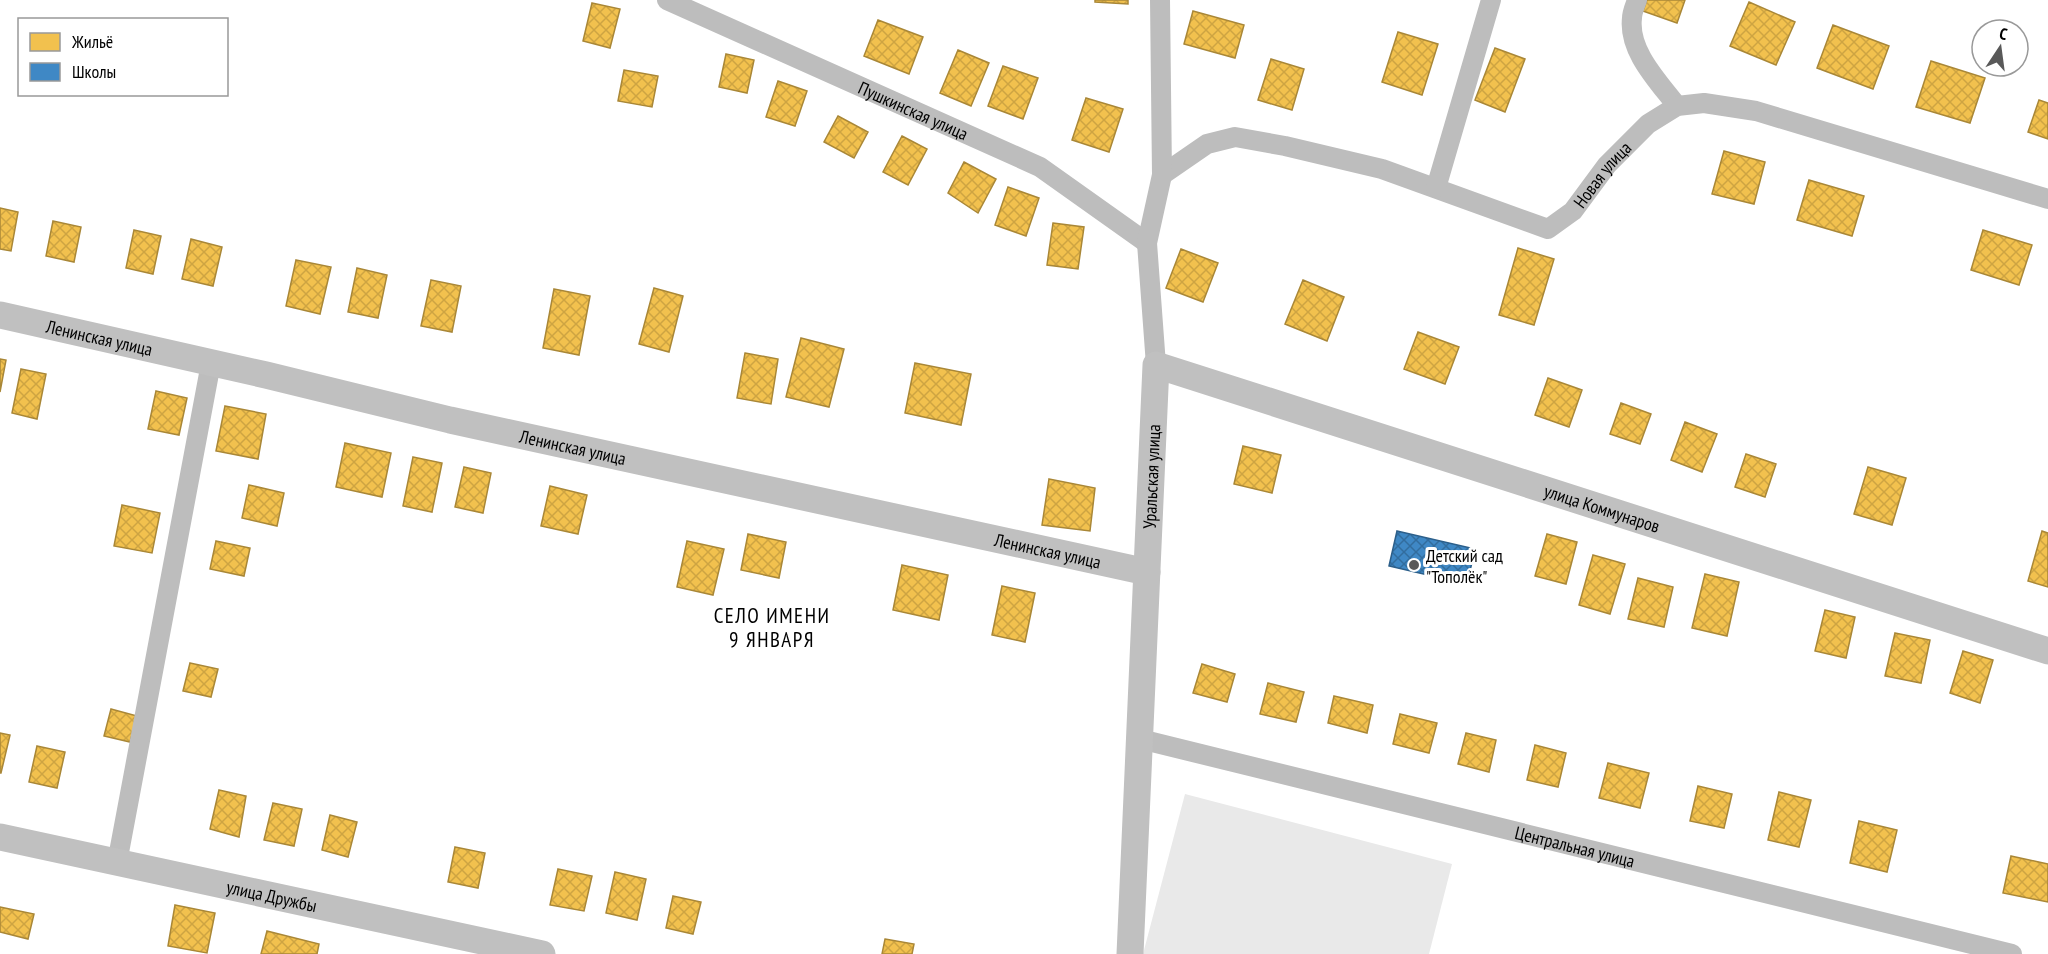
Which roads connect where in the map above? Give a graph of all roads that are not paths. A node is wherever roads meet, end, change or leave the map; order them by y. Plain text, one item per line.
1 (667, 0) edge
2 (1160, 0) edge
3 (1491, 0) edge
4 (1637, 0) edge
5 (1677, 106) junction
6 (1162, 175) junction
7 (1436, 188) junction
8 (2048, 199) edge
9 (1147, 243) junction
10 (0, 315) edge
11 (211, 363) junction
12 (1156, 365) junction
13 (1147, 572) junction
14 (2048, 651) edge
15 (1140, 739) junction
16 (0, 837) edge
17 (117, 862) junction
18 (542, 954) edge
19 (1130, 954) edge
20 (2012, 954) edge

1 - 9 street, Пушкинская улица
2 - 6 street, Уральская улица
3 - 7 street
4 - 5 street
5 - 7 street, Новая улица
5 - 8 street, Новая улица
6 - 7 street, Новая улица
6 - 9 street, Уральская улица
9 - 12 street, Уральская улица
10 - 11 street, Ленинская улица
11 - 13 street, Ленинская улица
11 - 17 street
12 - 13 street, Уральская улица
12 - 14 street, улица Коммунаров
13 - 15 street, Уральская улица
15 - 19 street, Уральская улица
15 - 20 street, Центральная улица
16 - 17 street, улица Дружбы
17 - 18 street, улица Дружбы

